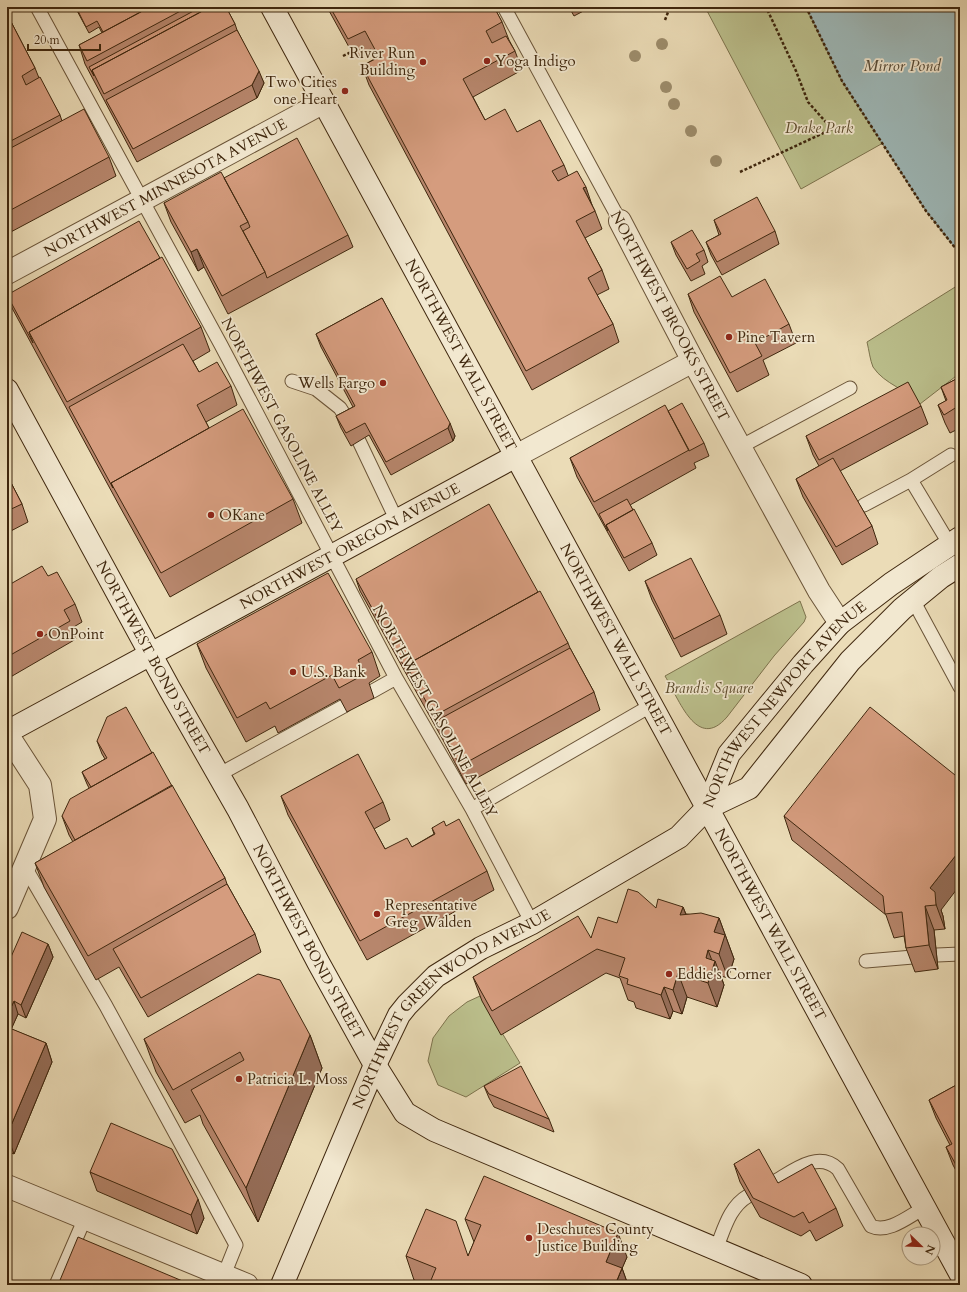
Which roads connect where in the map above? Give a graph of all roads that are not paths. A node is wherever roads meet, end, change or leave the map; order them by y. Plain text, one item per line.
1 (37, 7) edge
2 (272, 7) edge
3 (504, 7) edge
4 (324, 102) junction
5 (142, 198) junction
6 (620, 221) joint
7 (7, 272) edge
8 (693, 361) junction
9 (292, 381) dead end
10 (850, 388) dead end
11 (7, 390) edge
12 (350, 424) edge
13 (359, 441) dead end
14 (740, 447) junction
15 (950, 455) dead end
16 (516, 456) junction
17 (911, 480) junction
18 (864, 505) dead end
19 (397, 521) junction
20 (955, 541) edge
21 (333, 555) junction
22 (960, 565) edge
23 (913, 600) junction
24 (840, 623) junction
25 (151, 655) junction
26 (396, 678) junction
27 (960, 688) edge
28 (371, 692) dead end
29 (652, 705) junction
30 (344, 706) edge
31 (7, 733) edge
32 (218, 775) junction
33 (707, 808) junction
34 (472, 809) junction
35 (25, 867) junction
36 (7, 908) edge
37 (532, 923) junction
38 (960, 954) edge
39 (937, 955) dead end
40 (913, 958) edge
41 (866, 961) dead end
42 (375, 1065) junction
43 (774, 1182) edge
44 (7, 1186) edge
45 (748, 1196) edge
46 (924, 1208) junction
47 (85, 1218) junction
48 (716, 1249) junction
49 (960, 1273) edge
50 (224, 1275) junction
51 (56, 1285) edge
52 (246, 1285) edge
53 (282, 1285) edge
54 (800, 1285) edge

1 - 5 lane, NORTHWEST GASOLINE ALLEY
2 - 4 main road, NORTHWEST WALL STREET
3 - 6 lane, NORTHWEST BROOKS STREET
4 - 5 main road, NORTHWEST MINNESOTA AVENUE
4 - 16 main road, NORTHWEST WALL STREET
5 - 7 main road, NORTHWEST MINNESOTA AVENUE
5 - 21 lane, NORTHWEST GASOLINE ALLEY
6 - 8 main road, NORTHWEST BROOKS STREET
8 - 14 main road, NORTHWEST BROOKS STREET
8 - 16 main road, NORTHWEST OREGON AVENUE
9 - 12 lane
10 - 14 lane
11 - 25 main road, NORTHWEST BOND STREET
13 - 19 lane
14 - 24 main road, NORTHWEST BROOKS STREET
15 - 17 lane
16 - 19 main road, NORTHWEST OREGON AVENUE
16 - 29 main road, NORTHWEST WALL STREET
17 - 18 lane
17 - 20 lane
19 - 21 main road, NORTHWEST OREGON AVENUE
20 - 24 main road, NORTHWEST NEWPORT AVENUE
21 - 25 main road, NORTHWEST OREGON AVENUE
21 - 26 lane, NORTHWEST GASOLINE ALLEY
22 - 23 main road, NORTHWEST NEWPORT AVENUE
23 - 27 lane
23 - 33 main road, NORTHWEST NEWPORT AVENUE
24 - 33 main road, NORTHWEST NEWPORT AVENUE
25 - 31 main road, NORTHWEST OREGON AVENUE
25 - 32 main road, NORTHWEST BOND STREET
26 - 28 lane
26 - 34 lane, NORTHWEST GASOLINE ALLEY
29 - 33 main road, NORTHWEST WALL STREET
29 - 34 lane
30 - 32 lane
31 - 35 main road
32 - 42 main road, NORTHWEST BOND STREET
33 - 37 main road, NORTHWEST GREENWOOD AVENUE
33 - 46 main road, NORTHWEST WALL STREET
34 - 37 lane, NORTHWEST GASOLINE ALLEY
35 - 36 main road
35 - 50 lane
37 - 42 main road, NORTHWEST GREENWOOD AVENUE
38 - 39 lane
40 - 41 lane
42 - 48 main road, NORTHWEST BOND STREET
42 - 53 main road, NORTHWEST GREENWOOD AVENUE
43 - 46 lane
44 - 47 main road
45 - 48 lane
46 - 49 main road, NORTHWEST WALL STREET
47 - 50 main road
47 - 51 lane
48 - 54 main road, NORTHWEST BOND STREET
50 - 52 main road

